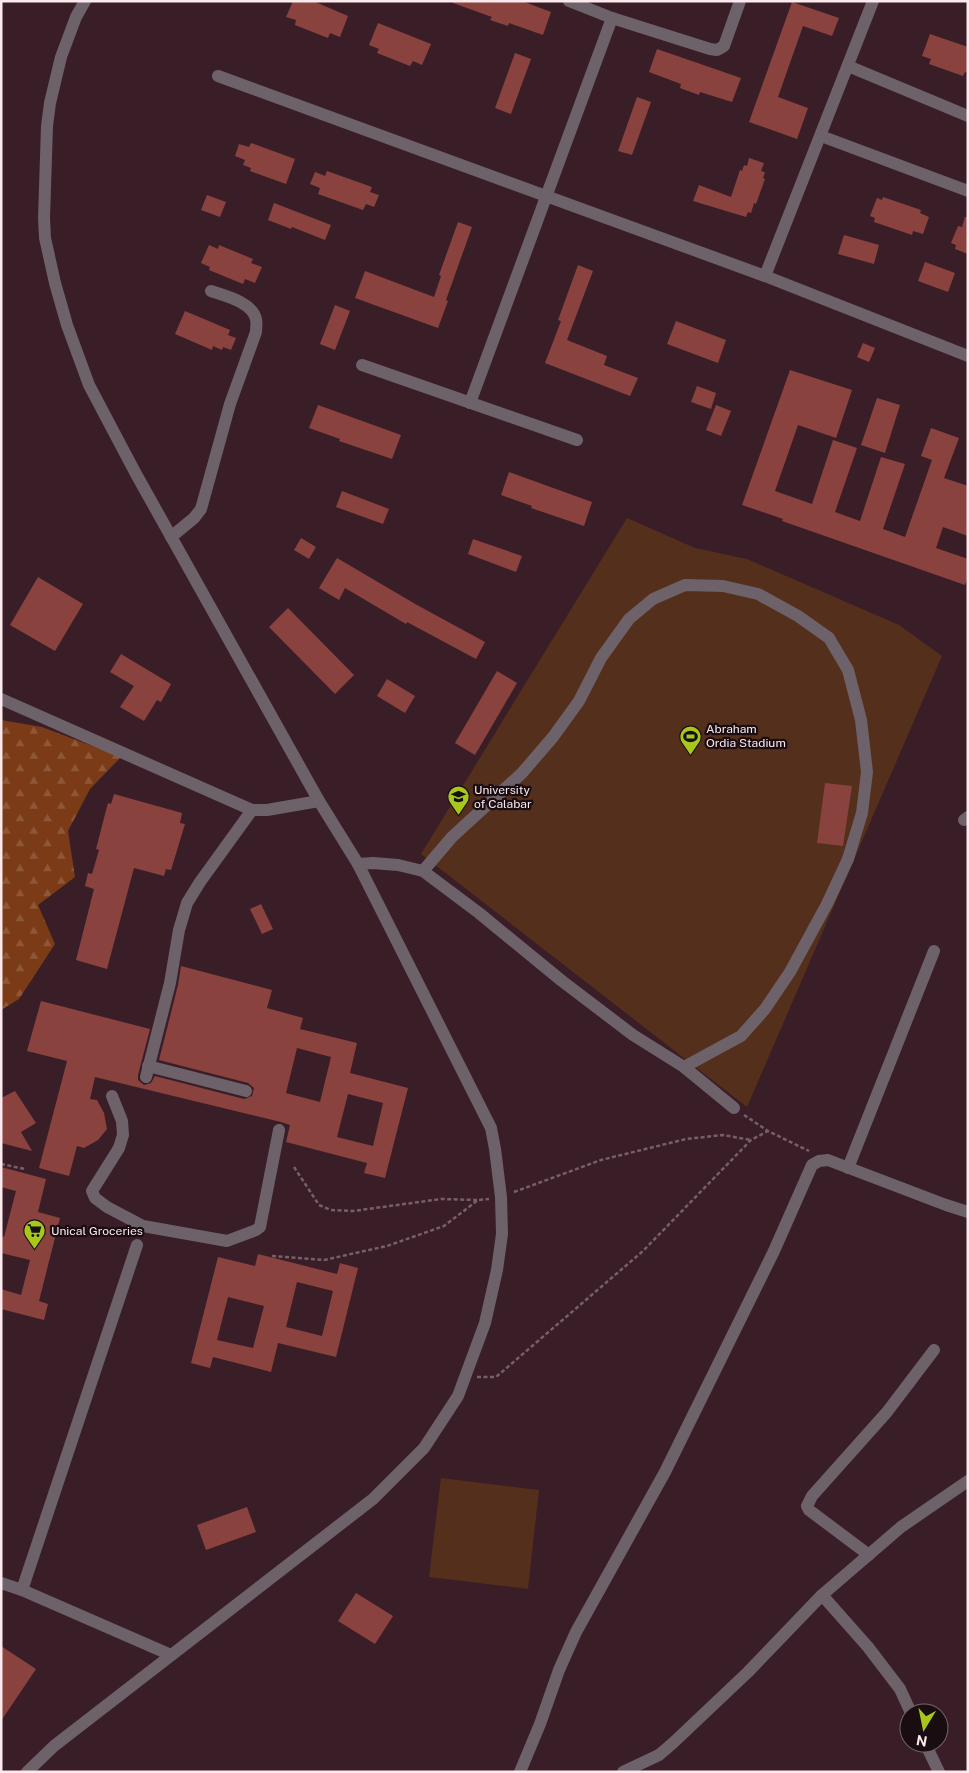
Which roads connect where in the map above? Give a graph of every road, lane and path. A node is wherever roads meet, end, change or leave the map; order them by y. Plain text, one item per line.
1 (85, 1) edge
2 (569, 1) edge
3 (740, 1) edge
4 (873, 1) edge
5 (612, 18) junction
6 (848, 66) junction
7 (218, 76) dead end
8 (968, 116) edge
9 (821, 136) junction
10 (968, 191) edge
11 (547, 196) junction
12 (765, 276) junction
13 (211, 292) dead end
14 (968, 356) edge
15 (362, 365) dead end
16 (470, 403) junction
17 (578, 440) dead end
18 (171, 537) junction
19 (1, 699) edge
20 (319, 801) junction
21 (252, 810) junction
22 (358, 864) junction
23 (423, 871) junction
24 (934, 952) dead end
25 (684, 1067) junction
26 (246, 1091) dead end
27 (112, 1096) dead end
28 (734, 1108) joint
29 (279, 1130) dead end
30 (768, 1131) junction
31 (828, 1160) junction
32 (1, 1164) edge
33 (294, 1167) dead end
34 (848, 1168) junction
35 (25, 1170) dead end
36 (478, 1200) dead end
37 (968, 1212) edge
38 (140, 1236) junction
39 (934, 1350) dead end
40 (466, 1374) junction
41 (968, 1481) edge
42 (869, 1555) junction
43 (1, 1583) edge
44 (22, 1590) junction
45 (822, 1595) junction
46 (172, 1655) junction
47 (906, 1703) edge
48 (930, 1753) edge
49 (27, 1772) edge
50 (520, 1772) edge
51 (623, 1772) edge
52 (939, 1772) edge

1 - 18 street
2 - 5 street
3 - 5 street
4 - 6 street
5 - 11 street
6 - 8 street
6 - 9 street
7 - 11 street
9 - 10 street
9 - 12 street
11 - 12 street
11 - 16 street
12 - 14 street
13 - 18 street
15 - 16 street
16 - 17 street
18 - 20 street
19 - 21 street
20 - 21 street
20 - 22 street
21 - 26 street
22 - 23 street
22 - 40 street
23 - 25 street
23 - 25 street
24 - 34 street
25 - 28 street
27 - 38 street
28 - 30 path
29 - 38 street
30 - 31 path
30 - 40 path
31 - 34 street
31 - 50 street
32 - 35 path
33 - 36 path
34 - 37 street
38 - 44 street
39 - 42 street
40 - 46 street
41 - 42 street
42 - 45 street
43 - 44 street
44 - 46 street
45 - 47 street
45 - 51 street
46 - 49 street
48 - 52 street

